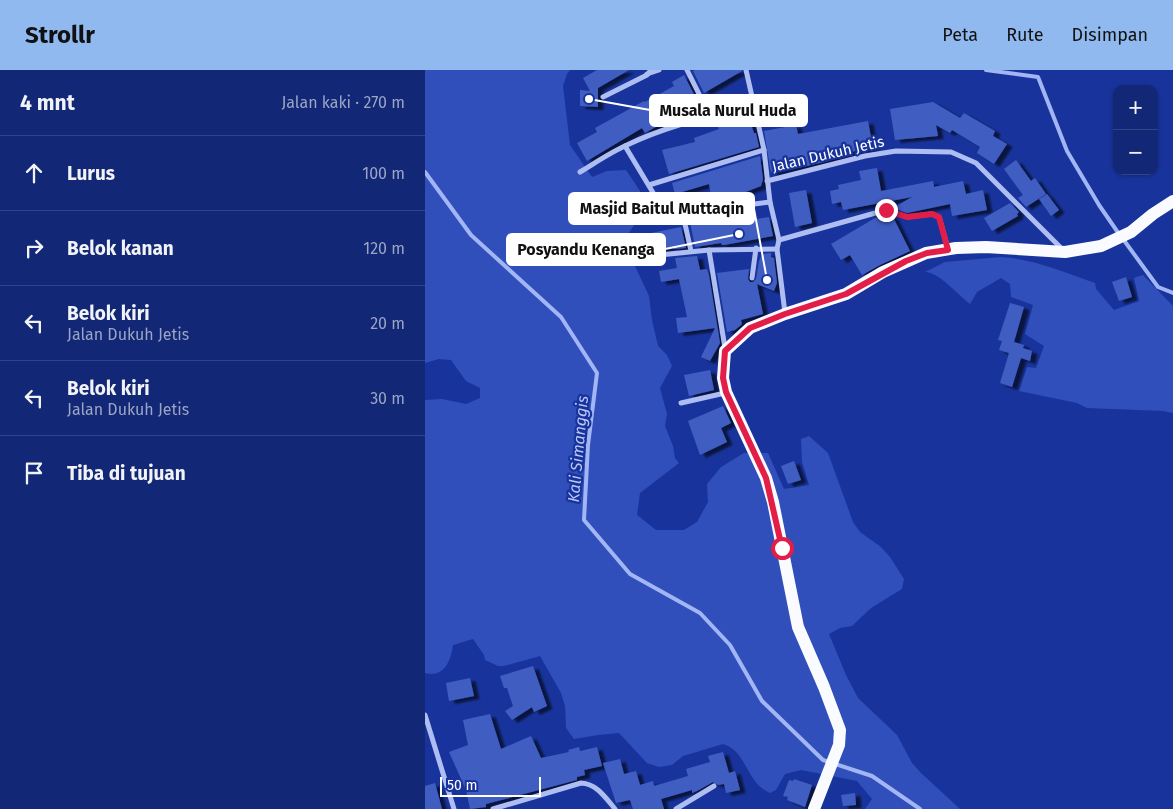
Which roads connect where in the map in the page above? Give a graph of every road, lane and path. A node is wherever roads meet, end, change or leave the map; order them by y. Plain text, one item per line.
1 (659, 70) edge
2 (687, 70) edge
3 (746, 70) edge
4 (649, 72) edge
5 (603, 97) dead end
6 (753, 105) junction
7 (710, 116) junction
8 (625, 146) junction
9 (764, 150) junction
10 (580, 172) dead end
11 (767, 181) junction
12 (649, 185) junction
13 (770, 202) junction
14 (1173, 202) edge
15 (679, 220) junction
16 (779, 240) junction
17 (757, 248) junction
18 (777, 249) junction
19 (709, 250) junction
20 (948, 250) junction
21 (691, 251) junction
22 (1065, 252) junction
23 (640, 258) dead end
24 (752, 278) dead end
25 (785, 314) junction
26 (725, 351) junction
27 (726, 392) junction
28 (681, 403) dead end
29 (425, 715) edge
30 (714, 786) dead end
31 (454, 809) edge
32 (493, 809) edge
33 (615, 809) edge
34 (675, 809) edge
35 (814, 809) edge

1 - 4 street
2 - 7 street
3 - 6 street, Jalan Dukuh Jetis
4 - 5 street
6 - 7 street
6 - 9 street, Jalan Dukuh Jetis
7 - 8 street
8 - 10 street
8 - 12 street
9 - 11 street, Jalan Dukuh Jetis
9 - 12 street, Jalan Dukuh Jetis
11 - 13 street, Jalan Dukuh Jetis
11 - 22 street, Jalan Dukuh Jetis
12 - 15 street
13 - 15 street
13 - 16 street, Jalan Dukuh Jetis
14 - 22 main road
15 - 21 street
16 - 18 street, Jalan Dukuh Jetis
16 - 20 street
17 - 18 street
17 - 19 street
17 - 24 street
18 - 25 street, Jalan Dukuh Jetis
19 - 21 street
19 - 26 street
20 - 22 main road
20 - 25 main road
21 - 23 street
25 - 26 main road
26 - 27 main road
27 - 28 street
27 - 35 main road
29 - 31 street
30 - 34 street
32 - 33 street

